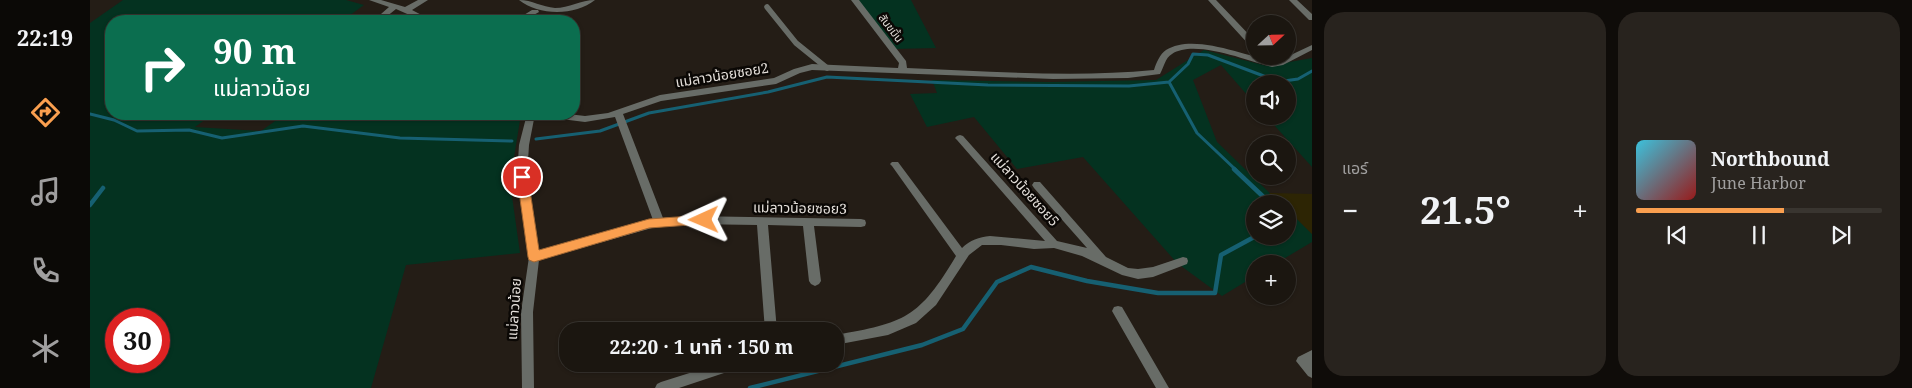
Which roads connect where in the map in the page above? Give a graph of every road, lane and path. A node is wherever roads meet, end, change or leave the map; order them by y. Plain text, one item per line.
1 (372, 0) edge
2 (424, 0) edge
3 (523, 0) edge
4 (591, 0) edge
5 (855, 0) edge
6 (1212, 0) edge
7 (1293, 0) edge
8 (394, 7) junction
9 (767, 7) dead end
10 (406, 10) junction
11 (535, 12) dead end
12 (384, 15) edge
13 (416, 15) edge
14 (529, 15) edge
15 (1312, 18) edge
16 (1246, 36) edge
17 (1312, 48) edge
18 (1296, 56) edge
19 (1246, 58) edge
20 (827, 68) junction
21 (902, 71) junction
22 (618, 112) junction
23 (580, 118) edge
24 (530, 120) edge
25 (960, 138) dead end
26 (895, 164) dead end
27 (1037, 185) dead end
28 (762, 221) junction
29 (659, 222) junction
30 (808, 222) junction
31 (861, 223) dead end
32 (1054, 244) junction
33 (961, 254) junction
34 (534, 257) junction
35 (1183, 261) dead end
36 (1108, 264) junction
37 (816, 281) dead end
38 (1118, 310) dead end
39 (770, 322) edge
40 (844, 338) edge
41 (1312, 356) edge
42 (710, 372) edge
43 (1312, 372) edge
44 (528, 388) edge
45 (661, 388) edge
46 (1163, 388) edge

1 - 8 street
2 - 10 street
3 - 4 street
5 - 21 street, สันขมิ้น
6 - 16 street
7 - 15 street
8 - 10 street
8 - 12 street
9 - 20 lane
10 - 13 street
11 - 14 street
17 - 18 street
19 - 21 street, แม่ลาวน้อยซอย2
20 - 21 street, แม่ลาวน้อยซอย2
20 - 22 street, แม่ลาวน้อยซอย2
22 - 23 street, แม่ลาวน้อยซอย2
22 - 29 street
24 - 34 street, แม่ลาวน้อย
25 - 32 street, แม่ลาวน้อยซอย5
26 - 33 street
27 - 36 street
28 - 29 street, แม่ลาวน้อยซอย3
28 - 30 street, แม่ลาวน้อยซอย3
28 - 39 street
29 - 34 street, แม่ลาวน้อยซอย3
30 - 31 street, แม่ลาวน้อยซอย3
30 - 37 street
32 - 33 street, แม่ลาวน้อยซอย5
32 - 36 street
33 - 40 street
34 - 44 street, แม่ลาวน้อย
35 - 36 street
38 - 46 street
41 - 43 street
42 - 45 street

